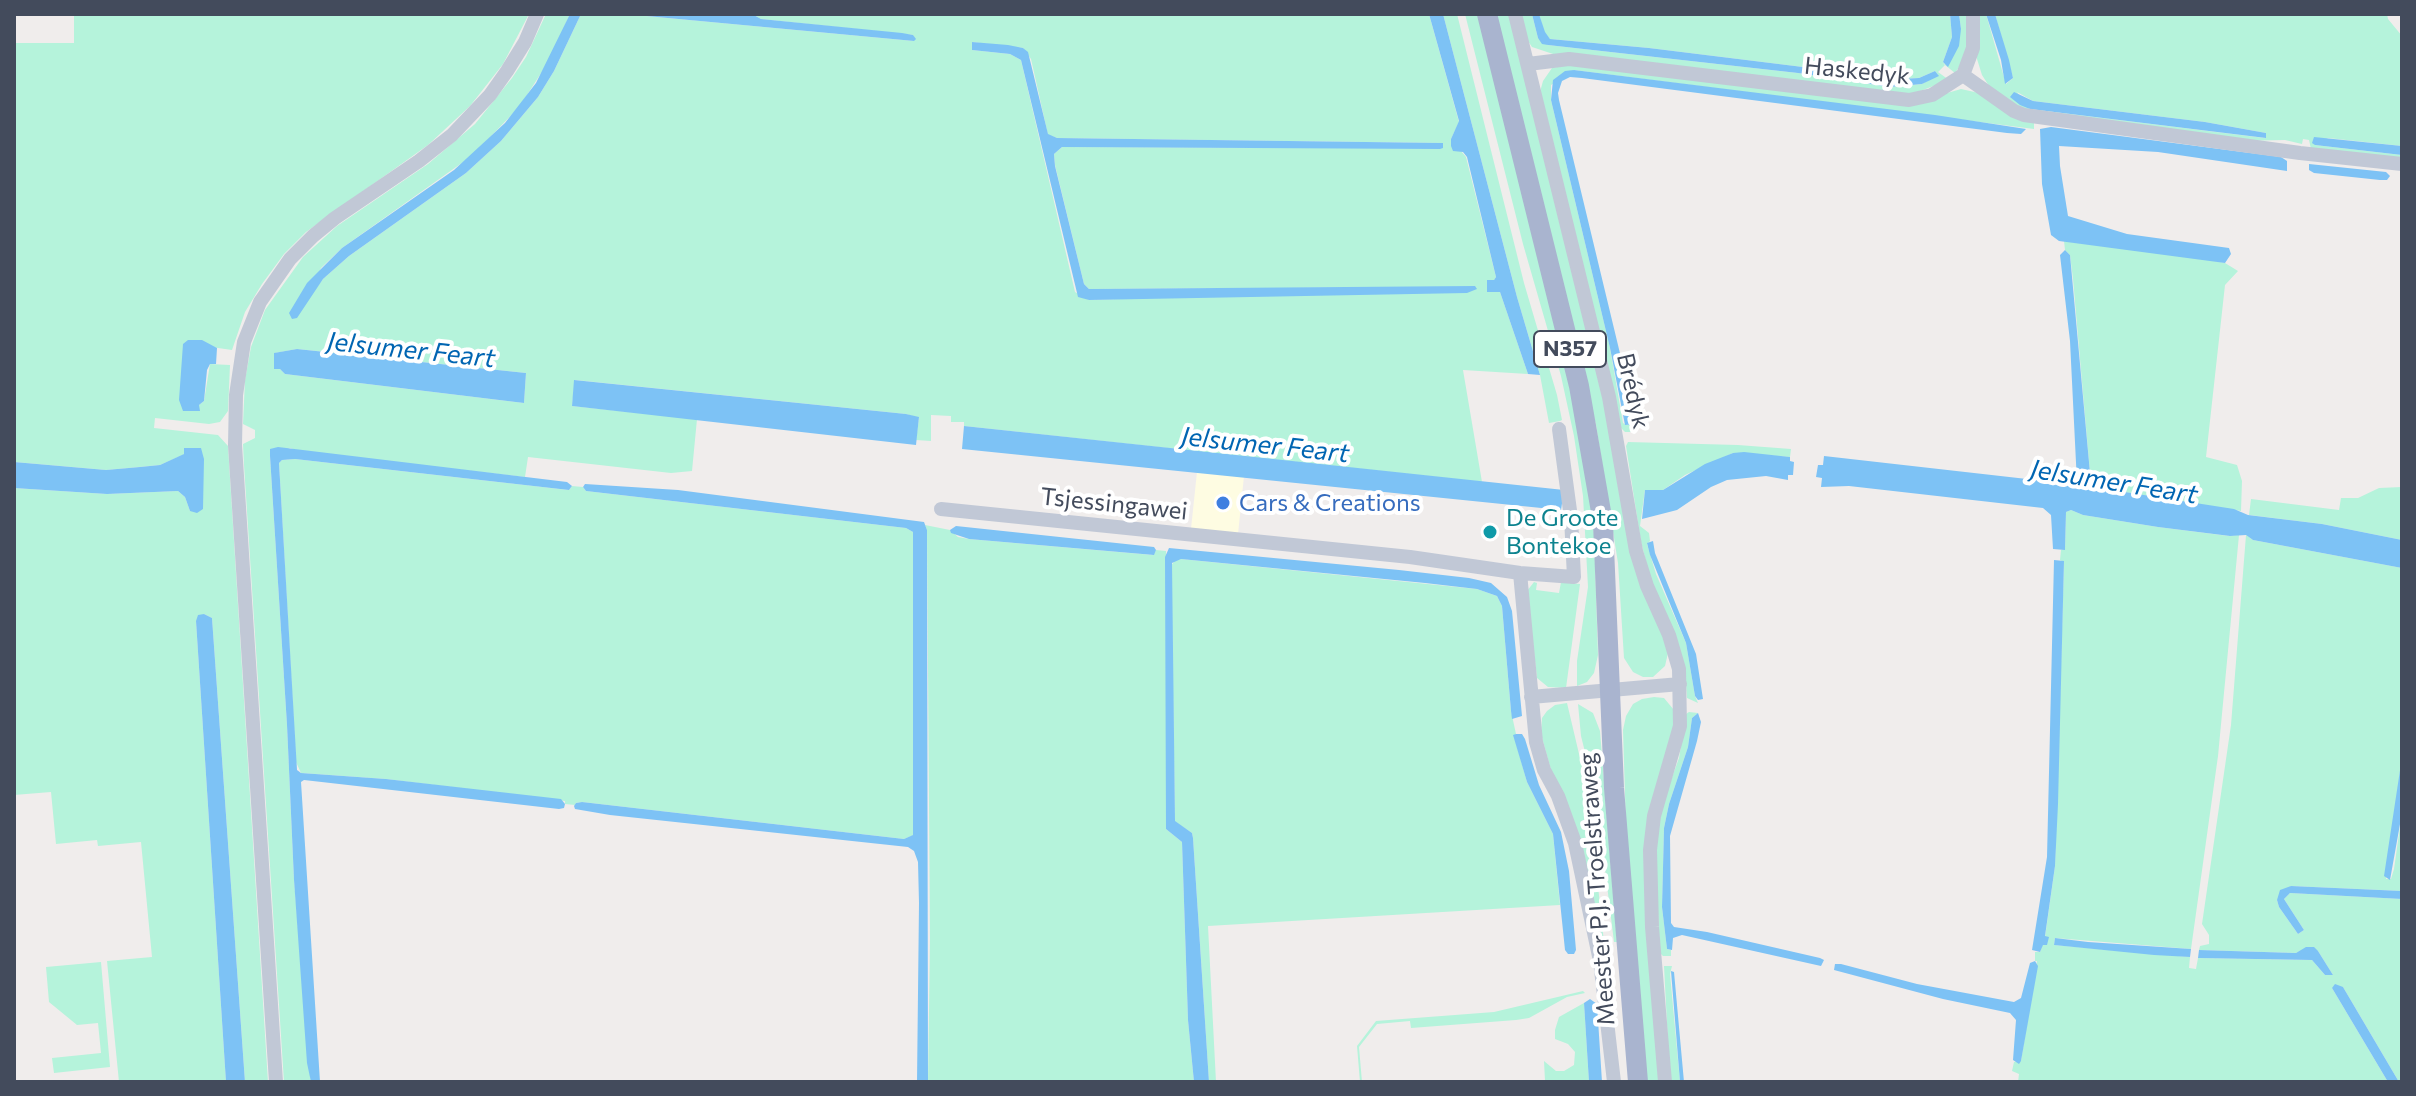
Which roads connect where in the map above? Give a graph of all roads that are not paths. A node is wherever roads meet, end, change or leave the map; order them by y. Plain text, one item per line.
1 (537, 14) edge
2 (1487, 14) edge
3 (1515, 14) edge
4 (1973, 14) edge
5 (1528, 64) junction
6 (1963, 75) junction
7 (2402, 164) edge
8 (1559, 429) dead end
9 (941, 509) dead end
10 (1520, 573) junction
11 (1680, 684) junction
12 (1611, 692) junction
13 (1531, 697) junction
14 (276, 1082) edge
15 (1614, 1082) edge
16 (1638, 1082) edge
17 (1665, 1082) edge

1 - 14 street
2 - 12 main road, N357
3 - 5 street, Brédyk
4 - 6 street
5 - 6 street, Haskedyk
5 - 11 street, Brédyk
6 - 7 street
8 - 10 street, Tsjessingawei
9 - 10 street, Tsjessingawei
10 - 13 street
11 - 12 street
11 - 17 street
12 - 13 street
12 - 16 main road, Meester P.J. Troelstraweg / N357
13 - 15 street, Meester P.J. Troelstraweg

